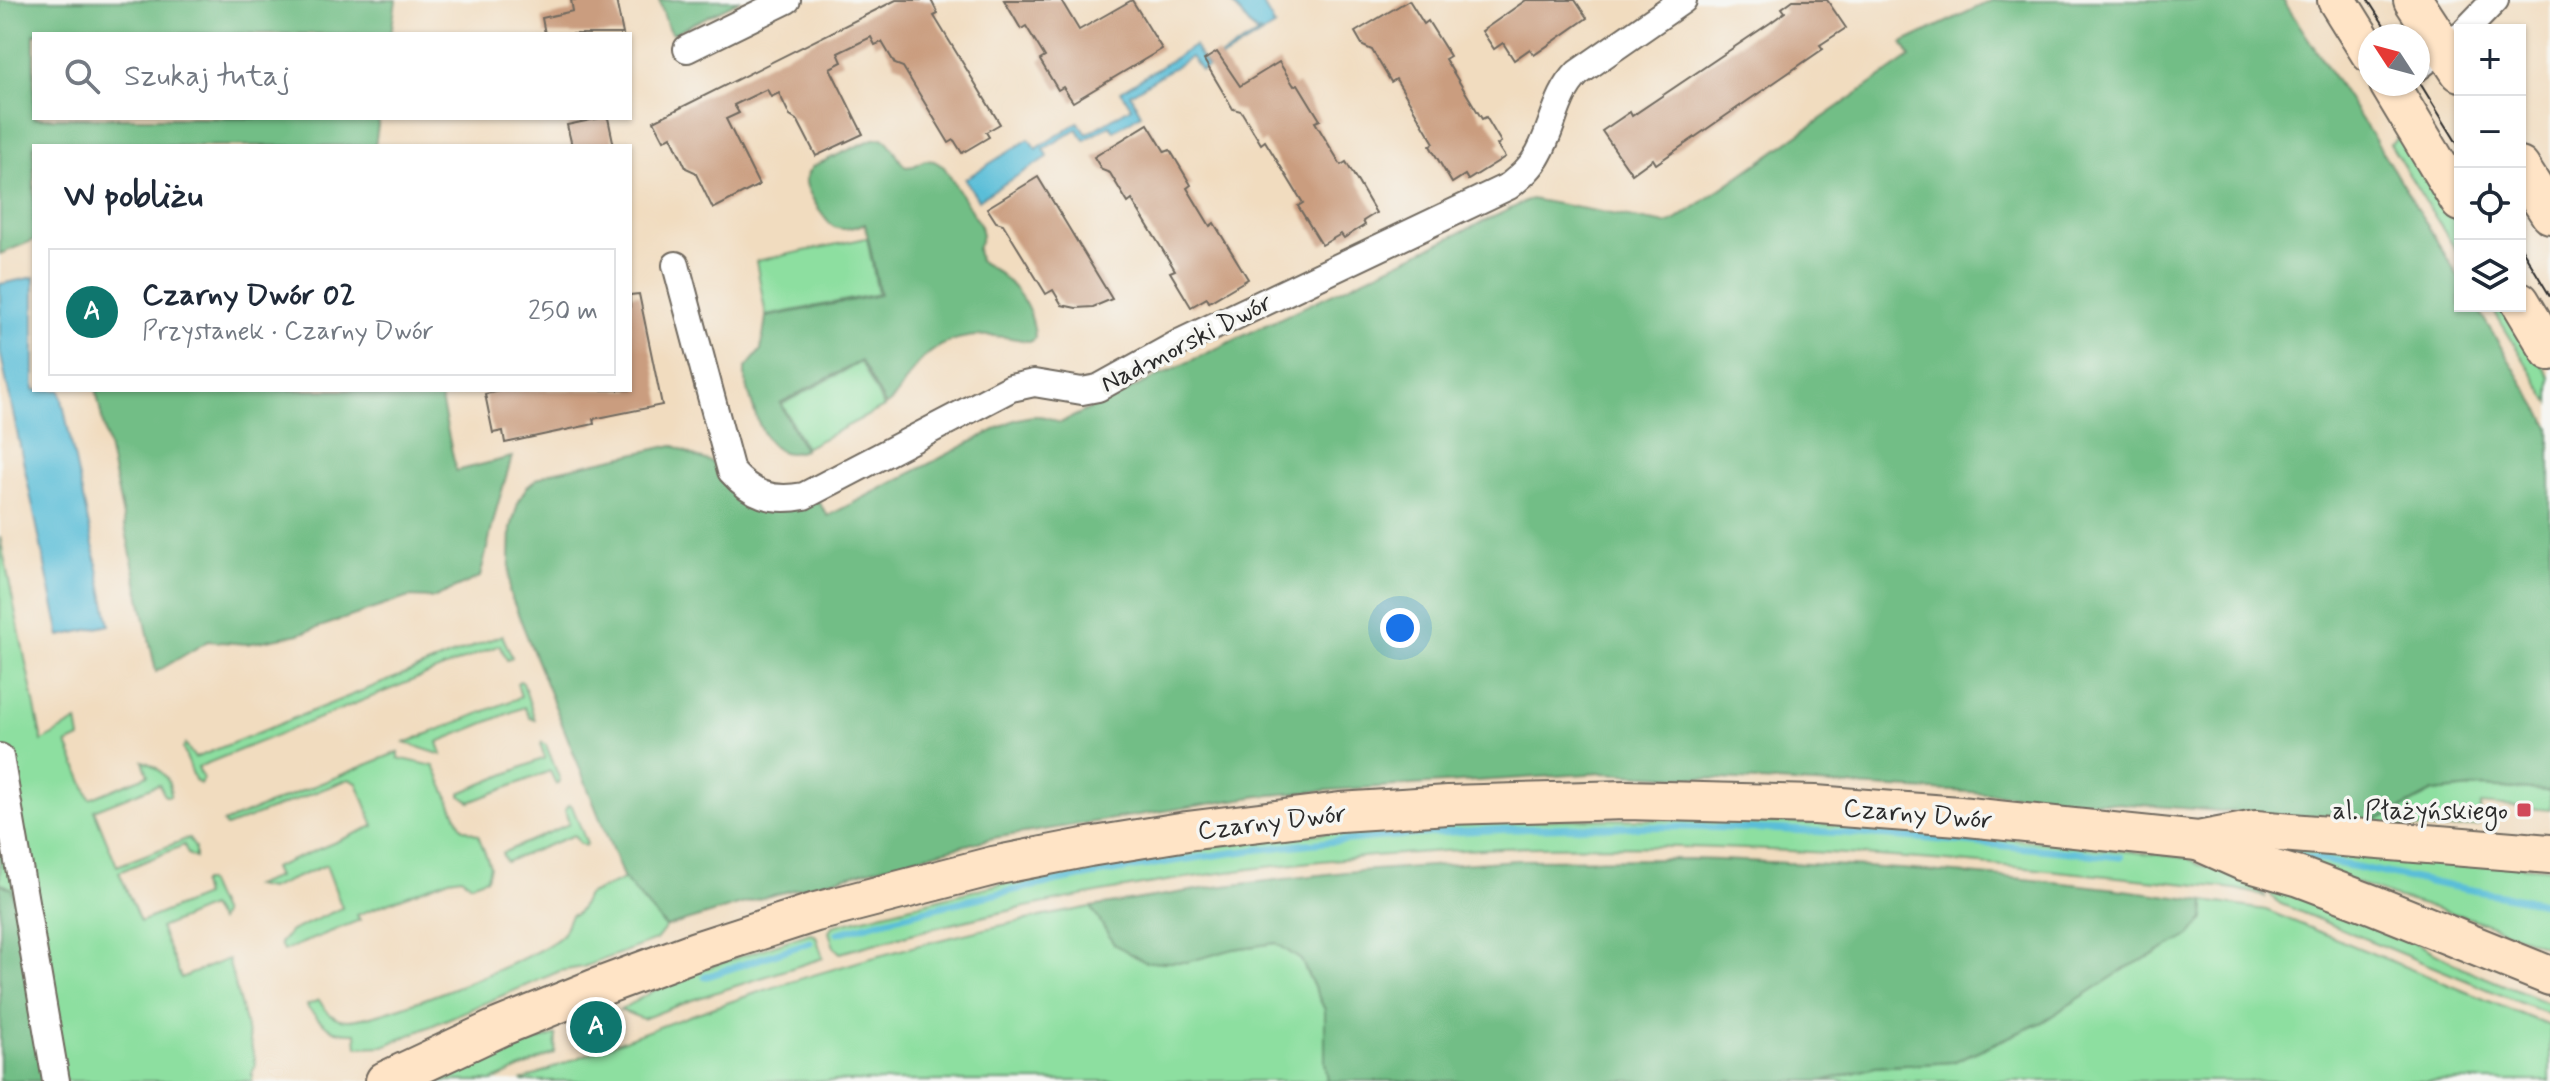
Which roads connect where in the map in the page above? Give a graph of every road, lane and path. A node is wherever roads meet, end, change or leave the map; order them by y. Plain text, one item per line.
1 (787, 0) edge
2 (1683, 0) edge
3 (2337, 0) edge
4 (2413, 0) edge
5 (2495, 0) edge
6 (2419, 24) edge
7 (2358, 34) edge
8 (687, 49) dead end
9 (2430, 61) edge
10 (2430, 72) edge
11 (2521, 168) edge
12 (2454, 176) edge
13 (2550, 214) edge
14 (676, 265) dead end
15 (2526, 311) edge
16 (2550, 351) edge
17 (0, 757) edge
18 (2198, 841) junction
19 (2550, 854) edge
20 (2550, 976) edge
21 (389, 1080) edge
22 (56, 1081) edge

1 - 8 street
2 - 14 street, Nadmorski Dwór
3 - 7 main road
4 - 6 main road
5 - 9 street
10 - 12 main road
11 - 13 main road
15 - 16 main road
17 - 22 street
18 - 19 main road, Czarny Dwór
18 - 20 main road, Czarny Dwór
18 - 21 main road, Czarny Dwór

